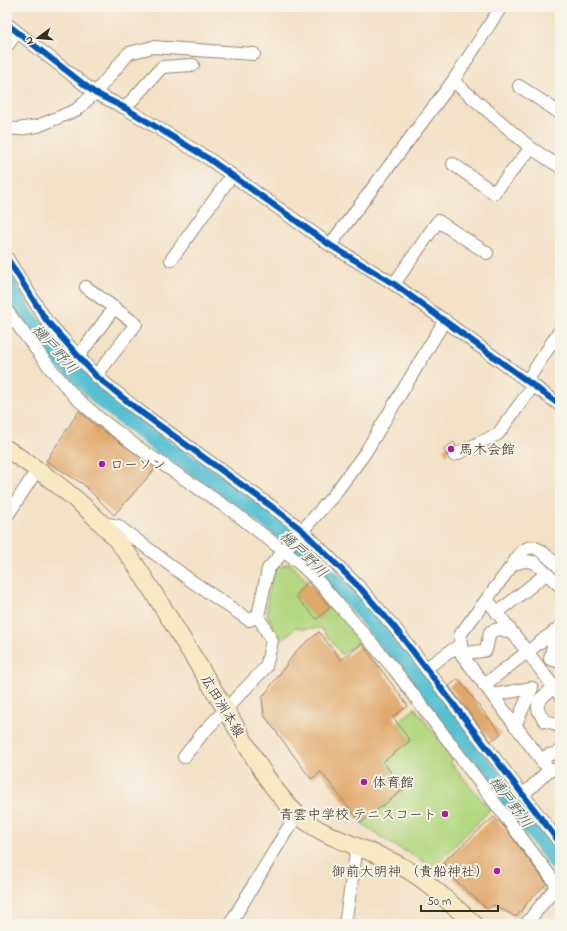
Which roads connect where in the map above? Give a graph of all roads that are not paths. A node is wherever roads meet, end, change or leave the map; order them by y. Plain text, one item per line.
1 (501, 7) edge
2 (7, 24) edge
3 (17, 32) junction
4 (7, 46) edge
5 (254, 54) dead end
6 (192, 65) dead end
7 (453, 81) junction
8 (520, 86) dead end
9 (95, 93) junction
10 (125, 108) junction
11 (560, 113) edge
12 (7, 128) edge
13 (531, 148) junction
14 (453, 164) dead end
15 (560, 167) edge
16 (232, 175) junction
17 (330, 245) junction
18 (487, 253) dead end
19 (7, 258) edge
20 (171, 260) dead end
21 (394, 284) junction
22 (86, 287) dead end
23 (114, 308) junction
24 (7, 311) edge
25 (445, 320) junction
26 (560, 330) edge
27 (78, 357) junction
28 (96, 376) junction
29 (530, 384) junction
30 (560, 405) edge
31 (7, 449) edge
32 (454, 455) dead end
33 (37, 470) junction
34 (7, 516) edge
35 (102, 523) junction
36 (302, 530) junction
37 (284, 552) junction
38 (513, 564) junction
39 (560, 568) edge
40 (546, 574) junction
41 (560, 586) edge
42 (487, 599) junction
43 (497, 613) junction
44 (258, 616) junction
45 (510, 629) junction
46 (558, 630) edge
47 (545, 638) junction
48 (462, 650) junction
49 (527, 652) junction
50 (560, 662) edge
51 (426, 668) junction
52 (488, 690) junction
53 (558, 692) edge
54 (226, 709) junction
55 (515, 726) junction
56 (560, 728) edge
57 (560, 750) edge
58 (184, 757) dead end
59 (550, 766) edge
60 (523, 795) junction
61 (298, 815) junction
62 (560, 843) edge
63 (357, 847) junction
64 (559, 886) edge
65 (230, 924) edge
66 (345, 924) edge
67 (474, 924) edge
68 (526, 924) edge

1 - 7 street
2 - 3 street
3 - 4 street
3 - 9 street
5 - 9 street
6 - 10 street
7 - 13 street
7 - 17 street
8 - 11 street
9 - 10 street
9 - 12 street
10 - 16 street
13 - 14 street
13 - 15 street
16 - 17 street
16 - 20 street
17 - 21 street
18 - 21 street
19 - 27 street
21 - 25 street
22 - 23 street
23 - 27 street
23 - 28 street
24 - 37 street
25 - 29 street
25 - 36 street
26 - 29 street
27 - 28 street
28 - 36 street
29 - 30 street
29 - 32 street
31 - 33 main road, 広田洲本線
33 - 34 street
33 - 35 main road, 広田洲本線
35 - 44 street
35 - 54 main road, 広田洲本線
36 - 37 street
36 - 51 street
37 - 44 street
37 - 64 street
38 - 39 street
38 - 40 street
38 - 42 street
40 - 41 street
40 - 43 street
42 - 43 street
42 - 48 street
43 - 45 street
44 - 54 street
45 - 48 street
45 - 49 street
46 - 47 street
47 - 49 street
47 - 50 street
48 - 51 street
48 - 52 street
49 - 52 street
49 - 53 street
51 - 60 street
52 - 55 street
52 - 55 street
53 - 56 street
54 - 58 street
54 - 61 main road, 広田洲本線
55 - 59 street
57 - 59 street
59 - 60 street
60 - 62 street
61 - 63 main road, 広田洲本線
61 - 65 street
63 - 66 street
63 - 67 main road, 広田洲本線
64 - 68 street

